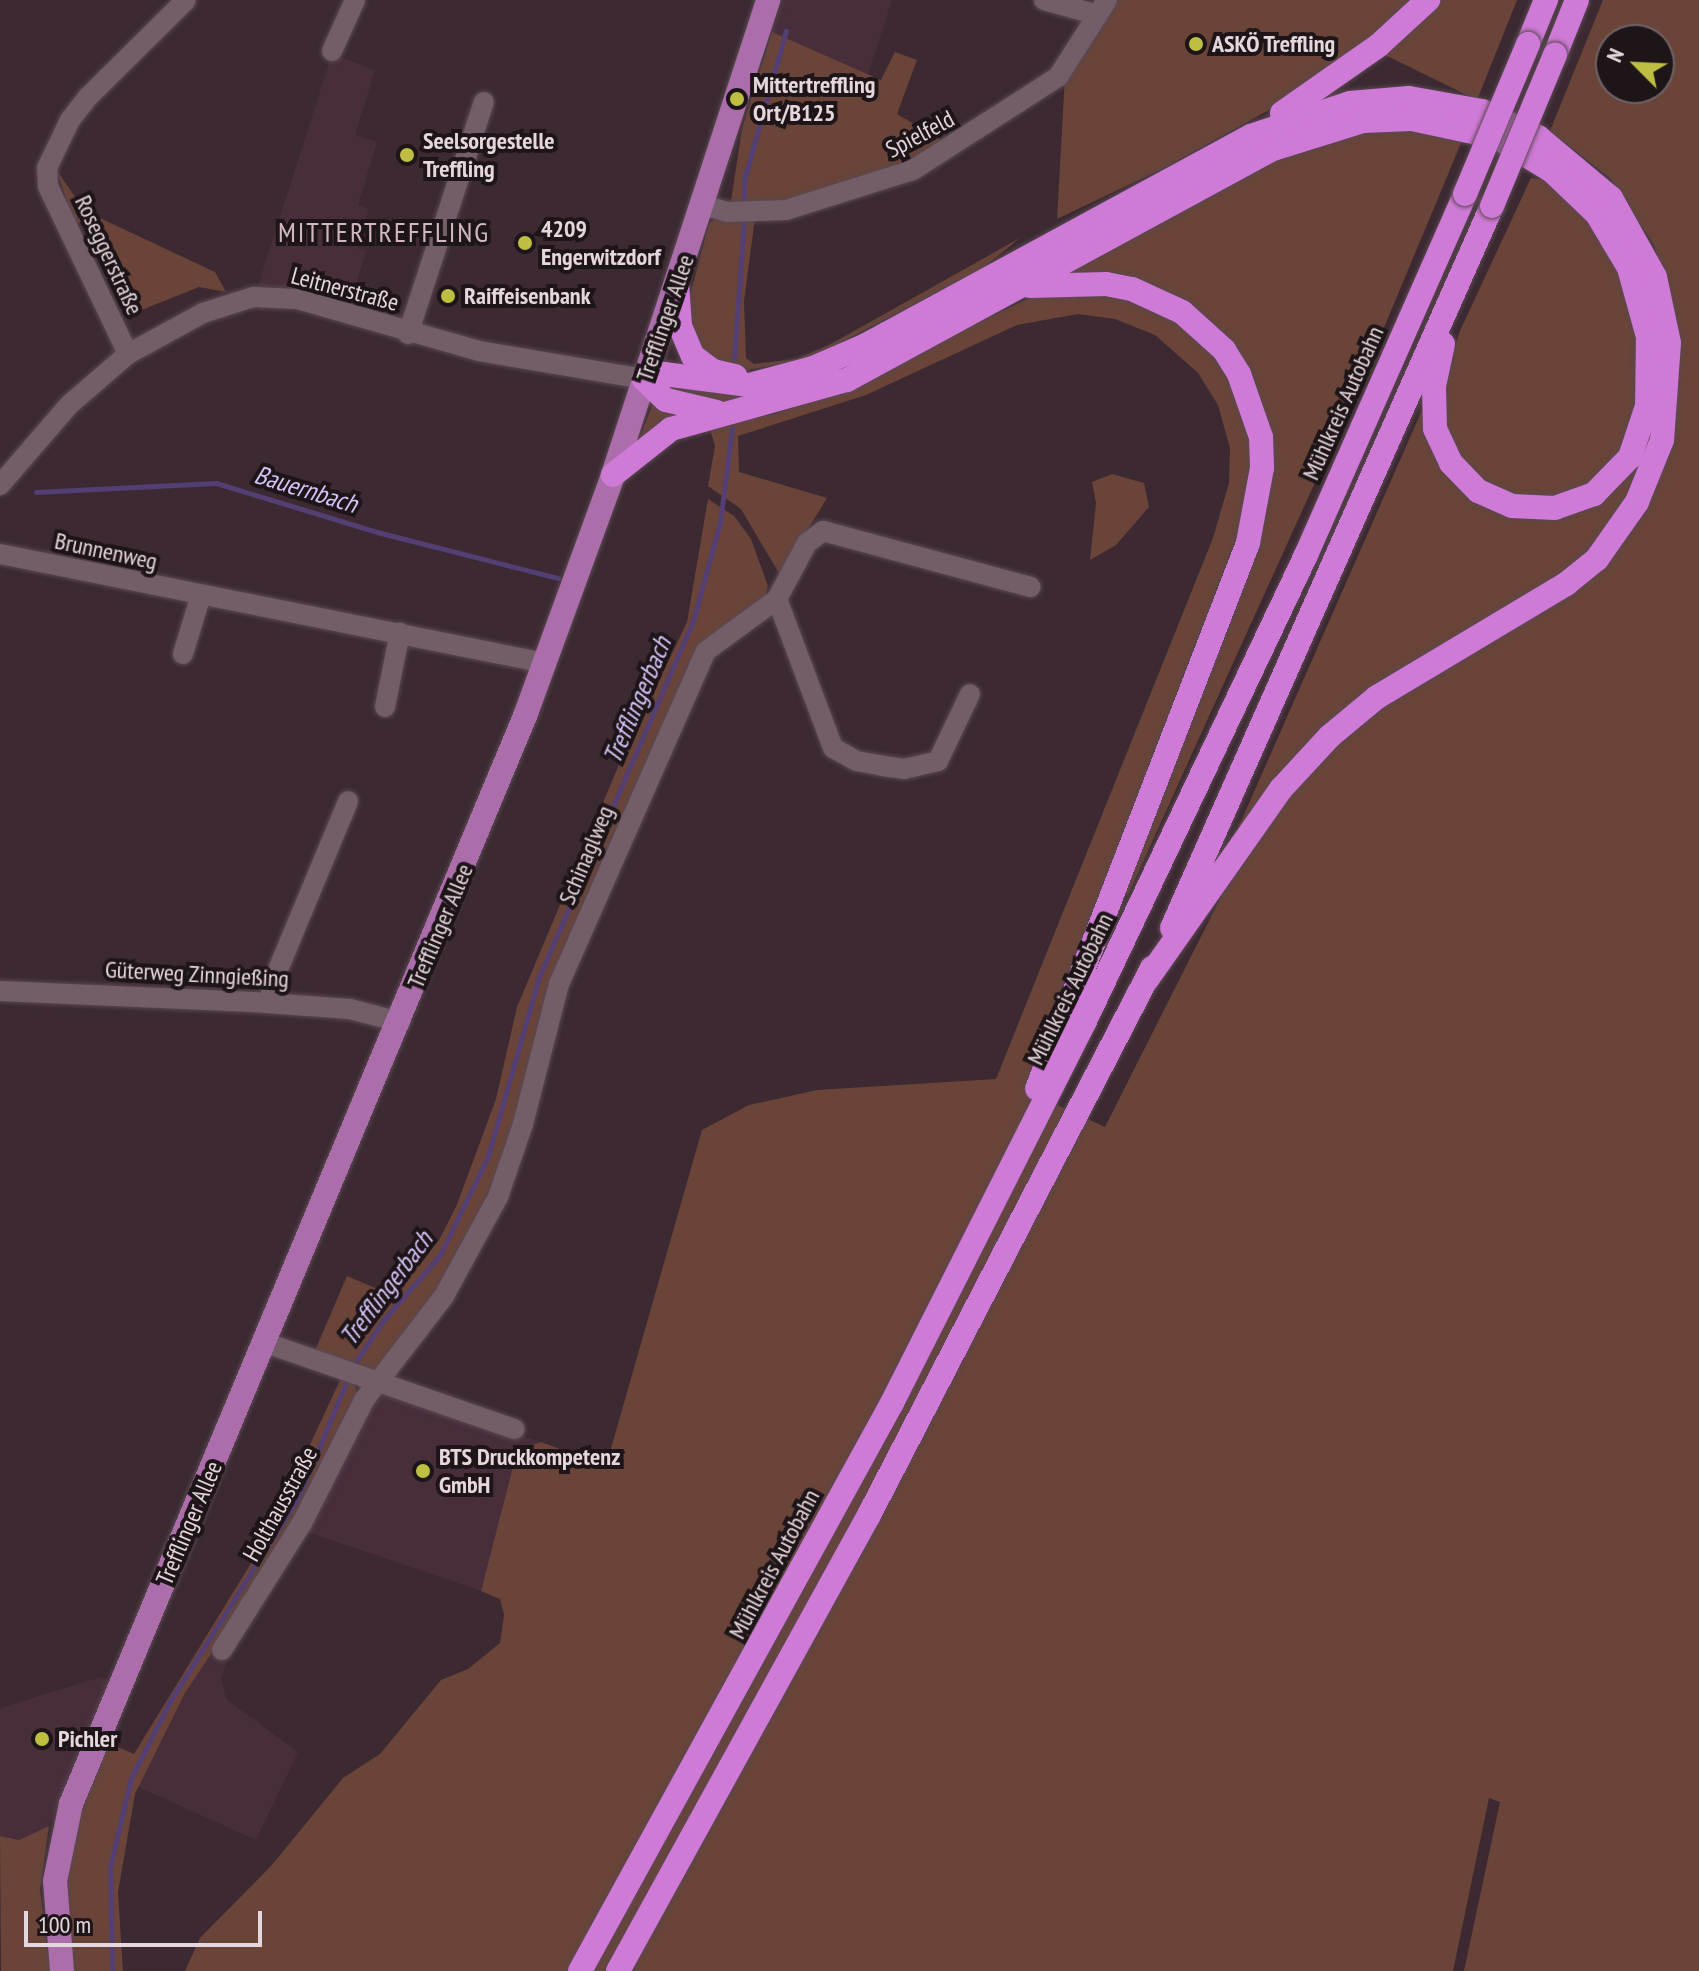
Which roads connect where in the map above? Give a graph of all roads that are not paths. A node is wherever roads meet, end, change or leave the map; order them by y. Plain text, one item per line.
1 (186, 0) edge
2 (355, 0) edge
3 (768, 0) edge
4 (1044, 0) edge
5 (1428, 0) edge
6 (1546, 0) edge
7 (1577, 0) edge
8 (1103, 8) edge
9 (332, 51) dead end
10 (484, 102) dead end
11 (1251, 136) junction
12 (703, 205) junction
13 (677, 283) junction
14 (1022, 287) junction
15 (1449, 306) junction
16 (408, 334) junction
17 (128, 354) junction
18 (644, 379) junction
19 (773, 379) junction
20 (720, 412) junction
21 (613, 475) junction
22 (0, 485) edge
23 (0, 554) edge
24 (1031, 587) dead end
25 (200, 598) junction
26 (777, 599) junction
27 (400, 632) junction
28 (183, 654) dead end
29 (545, 663) junction
30 (970, 694) dead end
31 (385, 707) dead end
32 (348, 801) dead end
33 (1147, 980) junction
34 (0, 991) edge
35 (270, 1003) junction
36 (395, 1020) junction
37 (1012, 1168) junction
38 (266, 1343) junction
39 (371, 1379) junction
40 (515, 1429) dead end
41 (222, 1650) dead end
42 (62, 1971) edge
43 (580, 1971) edge
44 (618, 1971) edge

1 - 17 street, Roseggerstraße
2 - 9 street
3 - 12 main road, Trefflinger Allee
4 - 8 street
5 - 11 highway
6 - 37 highway, Mühlkreis Autobahn, bridge
7 - 15 highway, bridge
8 - 12 street, Spielfeld
10 - 16 street
11 - 19 highway
11 - 33 highway
12 - 13 main road, Trefflinger Allee
13 - 18 main road, Trefflinger Allee
13 - 19 highway
14 - 15 highway
14 - 20 highway
14 - 37 highway
15 - 33 highway
16 - 17 street, Leitnerstraße
16 - 18 street, Leitnerstraße
17 - 22 street, Leitnerstraße
18 - 19 highway
18 - 20 highway
18 - 21 main road, Trefflinger Allee
20 - 21 highway
21 - 29 main road, Trefflinger Allee
23 - 25 street, Brunnenweg
24 - 26 street
25 - 27 street, Brunnenweg
25 - 28 street
26 - 30 street
26 - 39 street, Schinaglweg
27 - 29 street, Brunnenweg
27 - 31 street
29 - 36 main road, Trefflinger Allee
32 - 35 street
33 - 44 highway
34 - 35 street, Güterweg Zinngießing
35 - 36 street, Güterweg Zinngießing
36 - 38 main road, Trefflinger Allee
37 - 43 highway, Mühlkreis Autobahn
38 - 39 street
38 - 42 main road, Trefflinger Allee
39 - 40 street
39 - 41 street, Holthausstraße

